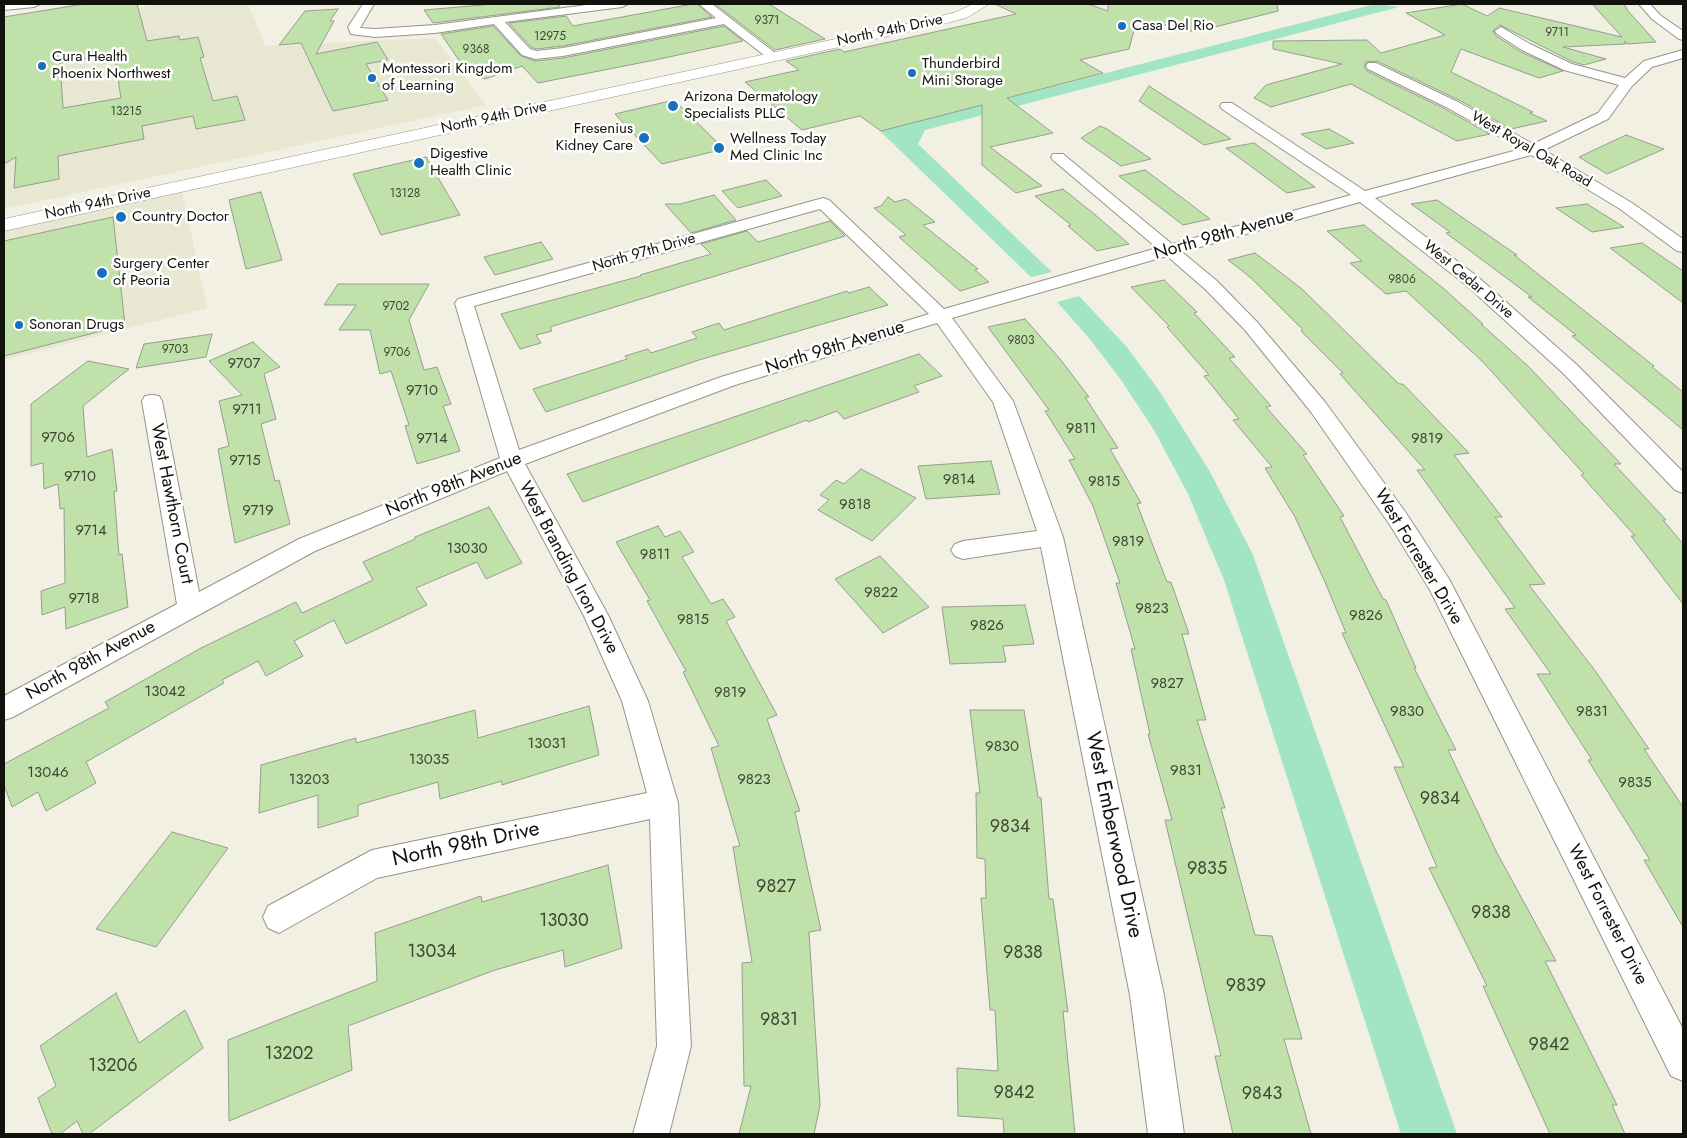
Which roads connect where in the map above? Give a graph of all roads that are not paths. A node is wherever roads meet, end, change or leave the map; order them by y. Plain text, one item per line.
1 (34, 4) edge
2 (368, 4) edge
3 (622, 4) edge
4 (705, 4) edge
5 (958, 4) edge
6 (982, 4) edge
7 (1644, 4) edge
8 (4, 7) edge
9 (497, 20) junction
10 (725, 20) junction
11 (1501, 31) dead end
12 (1683, 36) edge
13 (769, 53) junction
14 (1683, 54) edge
15 (1372, 66) dead end
16 (1627, 83) junction
17 (1226, 106) dead end
18 (465, 119) junction
19 (1533, 150) junction
20 (1058, 157) dead end
21 (1363, 196) junction
22 (823, 203) joint
23 (4, 213) edge
24 (4, 224) edge
25 (1683, 247) edge
26 (1171, 250) junction
27 (464, 303) joint
28 (941, 316) junction
29 (152, 401) dead end
30 (512, 461) junction
31 (1683, 485) edge
32 (1051, 537) junction
33 (963, 550) dead end
34 (190, 607) junction
35 (4, 709) edge
36 (664, 803) junction
37 (279, 917) dead end
38 (1683, 1064) edge
39 (651, 1134) edge
40 (1166, 1134) edge

1 - 8 street
2 - 9 street
3 - 9 street
4 - 10 street
5 - 13 street, North 94th Drive
6 - 13 street, North 94th Drive
7 - 12 street
9 - 10 street
10 - 13 street
11 - 16 street
13 - 18 street, North 94th Drive
14 - 16 street, North 98th Avenue
15 - 19 street, West Royal Oak Road
16 - 19 street, North 98th Avenue
17 - 21 street, West Cedar Drive
18 - 23 street, North 94th Drive
18 - 24 street, North 94th Drive
19 - 21 street, North 98th Avenue
19 - 25 street, West Royal Oak Road
20 - 26 street, West Forrester Drive
21 - 26 street, North 98th Avenue
21 - 31 street, West Cedar Drive
22 - 27 street, North 97th Drive
22 - 28 street, West Emberwood Drive
26 - 28 street, North 98th Avenue
26 - 38 street, West Forrester Drive
27 - 30 street, West Branding Iron Drive
28 - 30 street, North 98th Avenue
28 - 32 street, West Emberwood Drive
29 - 34 street, West Hawthorn Court
30 - 34 street, North 98th Avenue
30 - 36 street, West Branding Iron Drive
32 - 33 street
32 - 40 street, West Emberwood Drive
34 - 35 street, North 98th Avenue
36 - 37 street, North 98th Drive
36 - 39 street, West Branding Iron Drive

